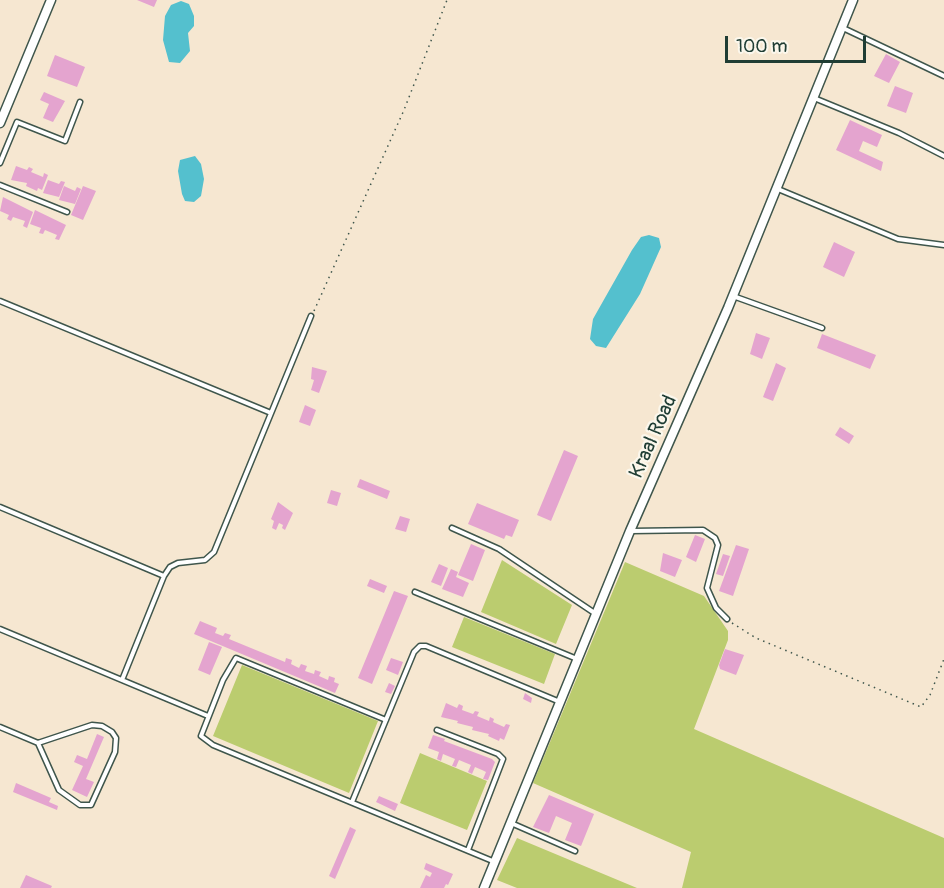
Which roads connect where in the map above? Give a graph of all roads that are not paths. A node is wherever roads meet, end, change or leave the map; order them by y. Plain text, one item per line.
1 (51, 0) edge
2 (853, 0) edge
3 (842, 27) junction
4 (944, 76) edge
5 (814, 97) junction
6 (80, 102) dead end
7 (0, 123) edge
8 (944, 156) edge
9 (0, 163) edge
10 (0, 186) edge
11 (777, 188) junction
12 (67, 212) dead end
13 (944, 245) edge
14 (733, 296) junction
15 (0, 301) edge
16 (311, 316) road end
17 (822, 328) dead end
18 (271, 413) junction
19 (0, 507) edge
20 (452, 528) dead end
21 (630, 531) junction
22 (164, 576) junction
23 (415, 592) dead end
24 (596, 615) junction
25 (727, 619) road end
26 (0, 629) edge
27 (578, 659) junction
28 (122, 680) junction
29 (561, 702) junction
30 (208, 716) junction
31 (386, 720) junction
32 (0, 727) edge
33 (437, 730) dead end
34 (38, 742) junction
35 (352, 802) junction
36 (511, 822) junction
37 (468, 850) junction
38 (575, 851) dead end
39 (495, 862) junction
40 (484, 888) edge

1 - 7 street
2 - 3 street, Kraal Road
3 - 4 lane
3 - 5 street, Kraal Road
5 - 8 lane
5 - 11 street, Kraal Road
6 - 9 lane
10 - 12 lane
11 - 13 lane
11 - 14 street, Kraal Road
14 - 17 lane
14 - 21 street, Kraal Road
15 - 18 lane
16 - 18 lane
18 - 22 lane
19 - 22 lane
20 - 24 lane
21 - 24 street, Kraal Road
21 - 25 lane
22 - 28 lane
23 - 27 lane
24 - 27 street, Kraal Road
26 - 28 lane
27 - 29 street, Kraal Road
28 - 30 lane
29 - 31 lane
29 - 36 street, Kraal Road
30 - 31 lane
30 - 35 lane
31 - 35 lane
32 - 34 lane
33 - 37 lane
34 - 34 lane
35 - 37 lane
36 - 38 lane
36 - 39 street, Kraal Road
37 - 39 lane
39 - 40 street, Kraal Road

